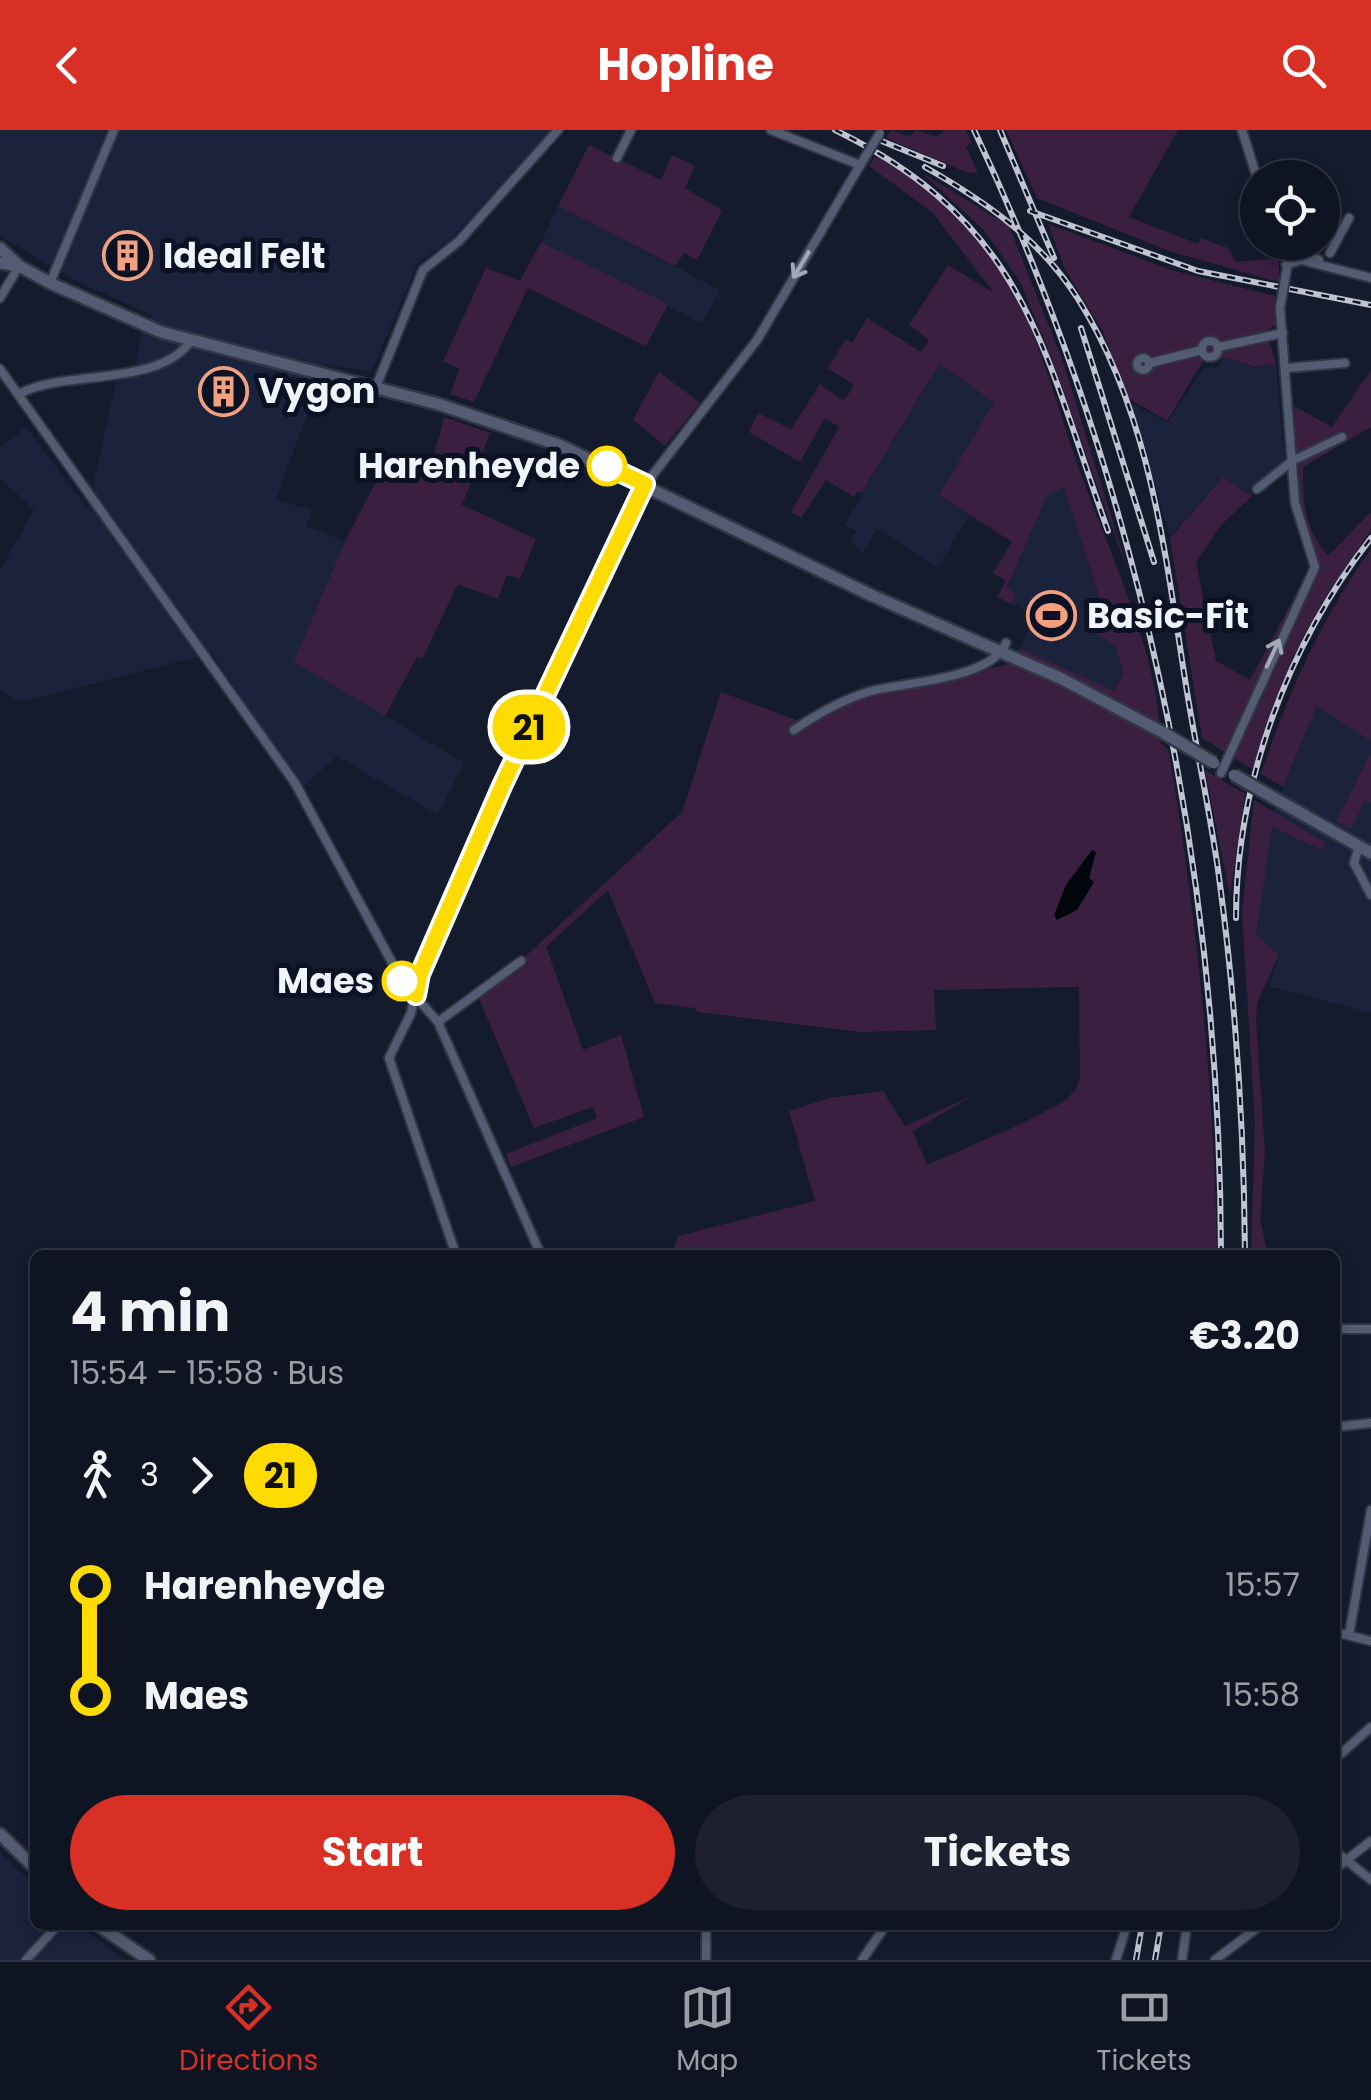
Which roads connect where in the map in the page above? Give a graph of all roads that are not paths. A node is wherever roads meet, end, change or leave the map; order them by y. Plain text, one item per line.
1 (114, 130) edge
2 (558, 130) edge
3 (631, 130) edge
4 (771, 130) edge
5 (1242, 130) edge
6 (881, 132) edge
7 (618, 158) dead end
8 (1251, 160) edge
9 (861, 164) junction
10 (1350, 218) dead end
11 (1340, 235) edge
12 (0, 248) edge
13 (1284, 260) edge
14 (1319, 260) edge
15 (0, 263) edge
16 (19, 266) junction
17 (1286, 266) junction
18 (1332, 266) junction
19 (1371, 278) edge
20 (50, 283) junction
21 (0, 298) edge
22 (1282, 334) junction
23 (191, 340) junction
24 (1345, 364) dead end
25 (1133, 366) dead end
26 (1286, 368) junction
27 (0, 369) edge
28 (376, 386) junction
29 (19, 394) junction
30 (1342, 437) dead end
31 (1292, 461) junction
32 (645, 484) junction
33 (1258, 489) dead end
34 (1004, 648) junction
35 (794, 730) dead end
36 (1225, 766) junction
37 (1365, 850) edge
38 (1371, 895) edge
39 (521, 961) dead end
40 (416, 995) junction
41 (438, 1022) junction
42 (454, 1250) edge
43 (538, 1250) edge
44 (1371, 1329) edge
45 (1340, 1330) edge
46 (1371, 1423) edge
47 (1340, 1426) edge
48 (1371, 1510) edge
49 (1340, 1633) edge
50 (1349, 1635) junction
51 (1371, 1640) edge
52 (1371, 1727) edge
53 (1340, 1755) edge
54 (0, 1834) edge
55 (1371, 1842) edge
56 (1340, 1856) edge
57 (1346, 1861) junction
58 (30, 1863) edge
59 (1340, 1865) edge
60 (1371, 1880) edge
61 (53, 1930) edge
62 (105, 1930) edge
63 (706, 1930) edge
64 (883, 1930) edge
65 (1125, 1930) edge
66 (1186, 1930) edge
67 (1254, 1930) edge
68 (26, 1960) edge
69 (149, 1960) edge
70 (706, 1960) edge
71 (862, 1960) edge
72 (1116, 1960) edge
73 (1182, 1960) edge
74 (1214, 1960) edge

1 - 20 street
2 - 28 street
3 - 7 street
4 - 9 street
5 - 8 street
6 - 9 street, bridge
9 -> 32 street
10 - 11 street
12 - 16 main road
13 - 17 street
14 - 18 street
15 - 16 main road
16 - 20 main road
16 - 21 street
17 - 18 street
17 - 22 street, bridge
18 - 19 street
20 - 23 main road
22 - 25 street
22 - 26 street
23 - 28 main road
23 - 29 street
24 - 26 street
26 - 31 street
27 - 29 street
28 - 32 main road
29 - 40 street
30 - 31 street
31 - 33 street
36 -> 31 street
32 - 34 main road
32 - 40 street
34 - 35 street
34 - 36 main road, bridge
36 - 37 main road, bridge
37 - 38 street
39 - 41 street
40 - 41 street
40 - 42 street
41 - 43 street
44 - 45 street
46 - 47 street
48 - 50 street
49 - 50 street
50 - 51 street
52 - 53 street
54 - 58 main road
55 - 57 street
56 - 57 street
57 - 59 street
57 - 60 street
61 - 68 street
62 - 69 main road
63 - 70 street
64 - 71 street
65 - 72 street
66 - 73 street
67 - 74 street

